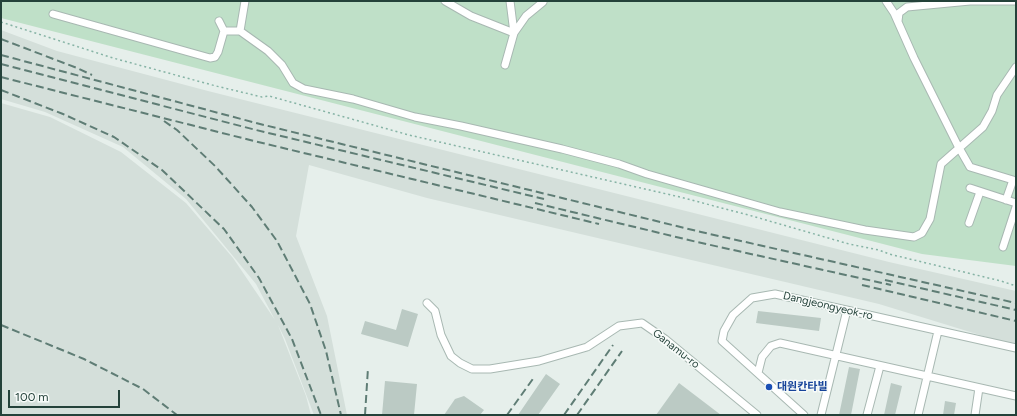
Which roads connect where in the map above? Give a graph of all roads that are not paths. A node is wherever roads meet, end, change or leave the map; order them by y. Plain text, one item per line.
1 (245, 1) edge
2 (445, 1) edge
3 (510, 1) edge
4 (886, 1) edge
5 (1016, 1) edge
6 (543, 2) edge
7 (53, 14) dead end
8 (219, 21) dead end
9 (898, 21) junction
10 (224, 31) junction
11 (240, 31) junction
12 (514, 33) junction
13 (505, 65) dead end
14 (1016, 67) edge
15 (959, 148) junction
16 (970, 188) dead end
17 (980, 192) junction
18 (1006, 200) junction
19 (1016, 203) edge
20 (1016, 207) edge
21 (969, 223) dead end
22 (1003, 247) dead end
23 (427, 303) dead end
24 (847, 310) junction
25 (938, 331) junction
26 (1016, 348) edge
27 (836, 356) junction
28 (880, 366) junction
29 (758, 373) junction
30 (927, 376) junction
31 (979, 388) junction
32 (1016, 396) edge
33 (757, 415) edge
34 (804, 415) edge
35 (821, 415) edge
36 (867, 415) edge
37 (918, 415) edge
38 (975, 415) edge

1 - 11 street
2 - 12 street
3 - 12 street
4 - 9 street
5 - 9 street
6 - 12 street
7 - 10 street
8 - 10 street
9 - 15 street
10 - 11 street
11 - 15 street
12 - 13 street
14 - 15 street
15 - 18 street
16 - 17 street
17 - 18 street
17 - 21 street
18 - 19 street
20 - 22 street
23 - 33 street, Ganamu-ro
24 - 25 street, Dangjeongyeok-ro
24 - 27 street
24 - 29 street, Dangjeongyeok-ro
25 - 26 street, Dangjeongyeok-ro
25 - 30 street
27 - 28 street
27 - 29 street
27 - 35 street
28 - 30 street
28 - 36 street
29 - 34 street, Dangjeongyeok-ro
30 - 31 street
30 - 37 street
31 - 32 street
31 - 38 street

